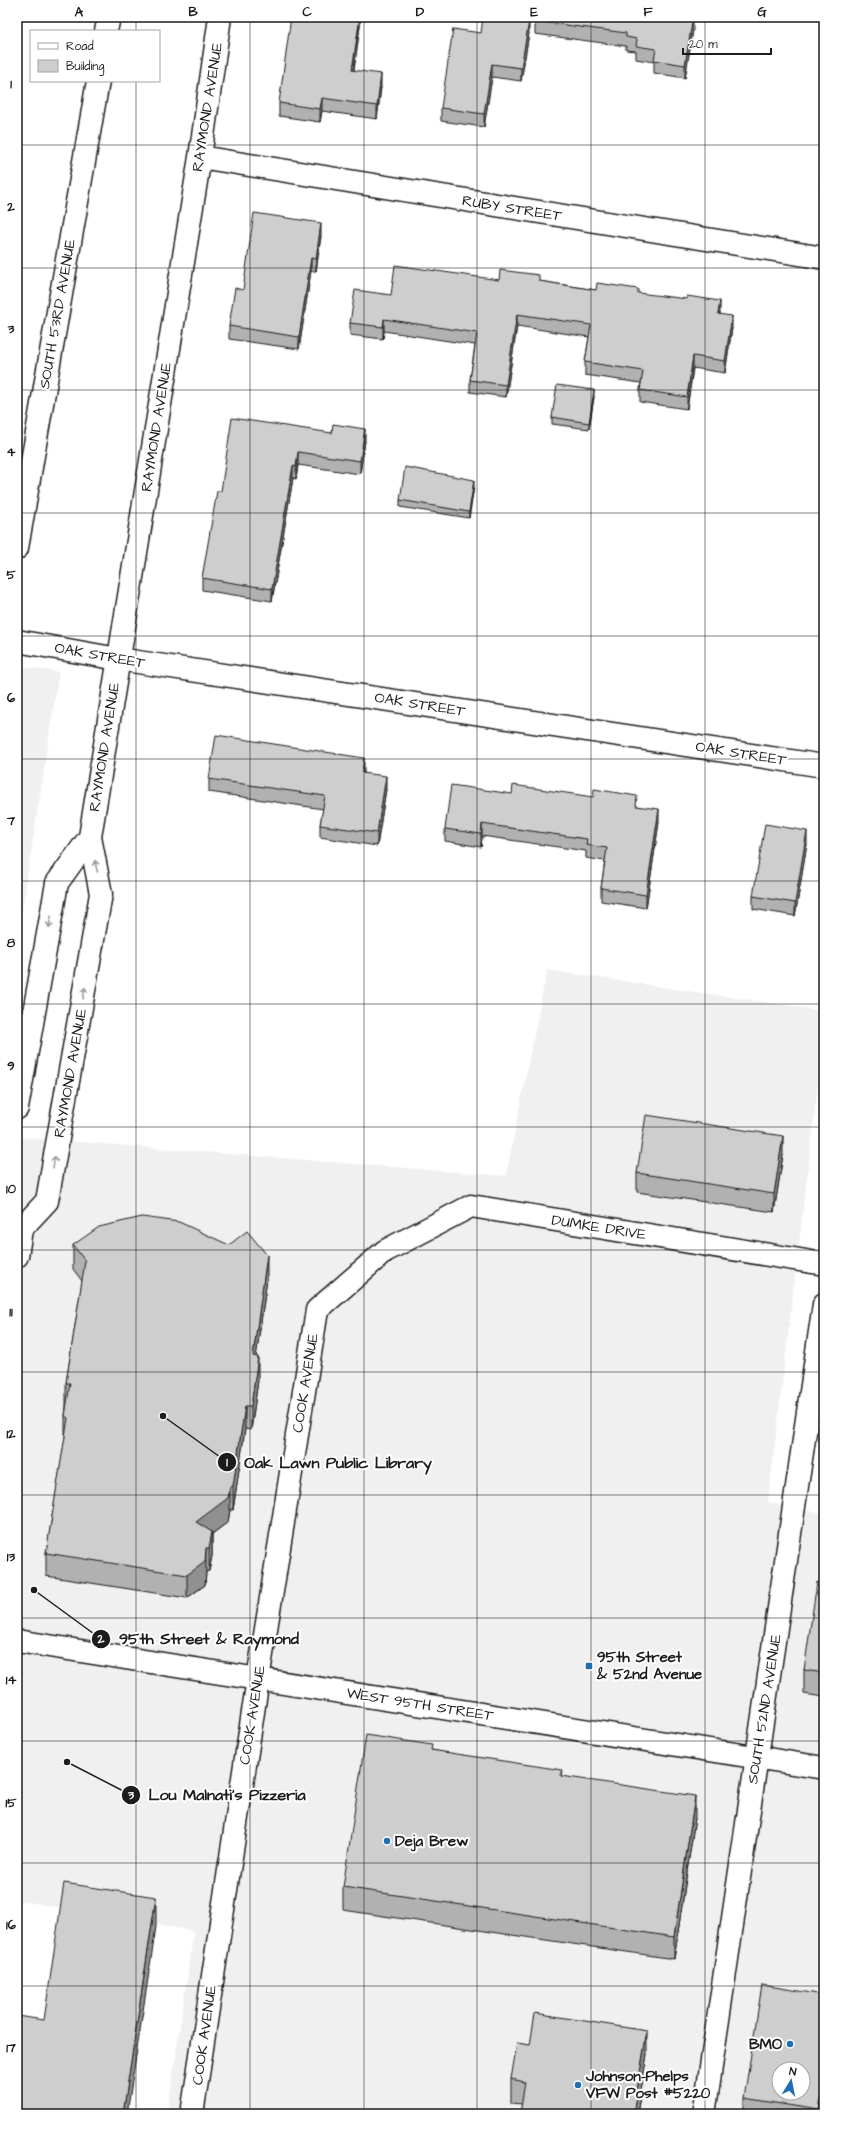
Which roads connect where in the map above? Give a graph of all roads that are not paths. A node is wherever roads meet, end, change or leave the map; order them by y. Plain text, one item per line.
1 (109, 17) edge
2 (220, 17) edge
3 (106, 30) edge
4 (98, 82) edge
5 (200, 158) junction
6 (824, 258) edge
7 (17, 548) edge
8 (17, 641) edge
9 (118, 659) junction
10 (824, 766) edge
11 (90, 837) junction
12 (17, 1108) edge
13 (19, 1225) edge
14 (384, 1252) joint
15 (17, 1256) edge
16 (824, 1264) edge
17 (824, 1304) edge
18 (17, 1641) edge
19 (258, 1679) junction
20 (756, 1757) junction
21 (824, 1768) edge
22 (192, 2114) edge
23 (704, 2114) edge

1 - 3 street
2 - 5 street, RAYMOND AVENUE
4 - 7 street, SOUTH 53RD AVENUE
5 - 6 street, RUBY STREET
5 - 9 street, RAYMOND AVENUE
8 - 9 street, OAK STREET
9 - 10 street, OAK STREET
9 - 11 street, RAYMOND AVENUE
11 -> 12 street, RAYMOND AVENUE
13 -> 11 street, RAYMOND AVENUE
13 - 15 street, RAYMOND AVENUE
14 - 16 street, DUMKE DRIVE
14 - 19 street, COOK AVENUE
17 - 20 street, SOUTH 52ND AVENUE
18 - 19 street, WEST 95TH STREET
19 - 20 street, WEST 95TH STREET
19 - 22 street, COOK AVENUE
20 - 21 street, WEST 95TH STREET
20 - 23 street, SOUTH 52ND AVENUE

